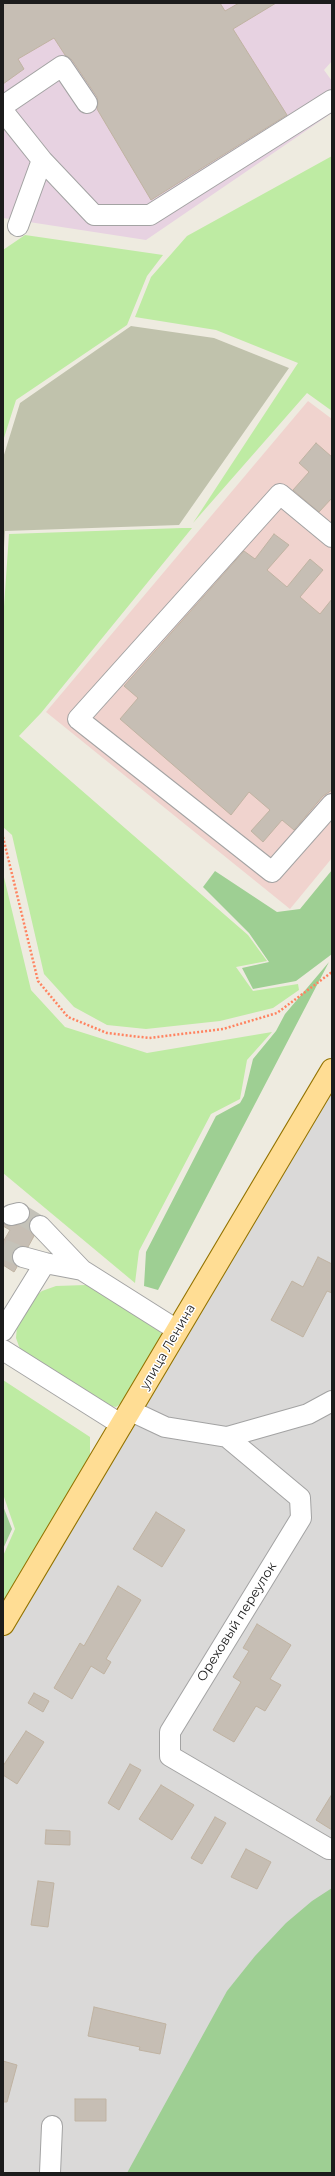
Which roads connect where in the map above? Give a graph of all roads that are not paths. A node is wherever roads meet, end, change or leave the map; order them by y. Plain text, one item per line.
1 (332, 100) edge
2 (87, 103) dead end
3 (3, 106) edge
4 (3, 111) edge
5 (42, 160) junction
6 (18, 226) dead end
7 (332, 537) edge
8 (332, 804) edge
9 (332, 1070) edge
10 (40, 1226) tunnel mouth
11 (23, 1257) tunnel mouth
12 (45, 1263) junction
13 (82, 1270) junction
14 (177, 1330) junction
15 (3, 1331) edge
16 (3, 1350) edge
17 (332, 1400) edge
18 (127, 1418) junction
19 (227, 1437) junction
20 (3, 1624) edge
21 (329, 1848) dead end
22 (52, 2126) dead end
23 (50, 2173) edge

1 - 5 lane
2 - 3 lane
4 - 5 lane
5 - 6 lane
7 - 8 lane
9 - 14 main road, улица Ленина
10 - 13 lane
11 - 12 lane
12 - 13 lane
12 - 15 lane
13 - 14 lane
14 - 18 main road, улица Ленина
16 - 18 lane
17 - 19 lane
18 - 19 lane
18 - 20 main road, улица Ленина
19 - 21 lane, Ореховый переулок
22 - 23 lane

